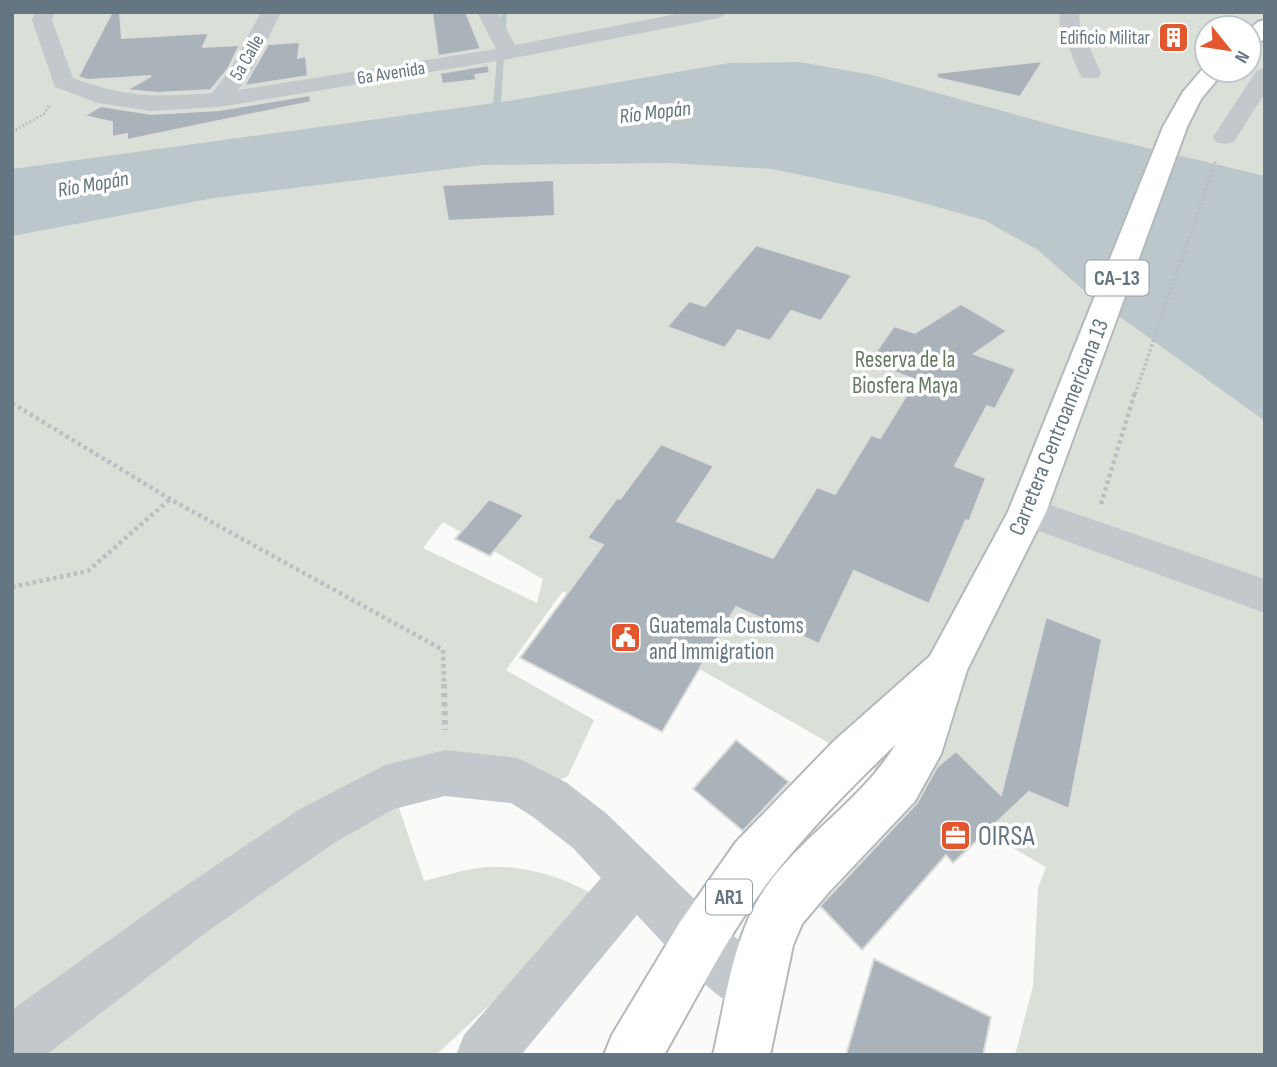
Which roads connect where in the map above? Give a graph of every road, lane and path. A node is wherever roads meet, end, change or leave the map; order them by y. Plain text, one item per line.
1 (45, 12) edge
2 (271, 12) edge
3 (487, 12) edge
4 (1069, 12) edge
5 (707, 14) edge
6 (509, 53) junction
7 (1090, 73) dead end
8 (1265, 75) edge
9 (63, 82) junction
10 (1202, 84) edge
11 (219, 100) junction
12 (12, 132) edge
13 (1225, 137) joint
14 (12, 403) edge
15 (170, 499) junction
16 (1027, 512) junction
17 (1092, 535) junction
18 (12, 587) edge
19 (1265, 596) edge
20 (947, 668) junction
21 (850, 757) joint
22 (445, 773) junction
23 (897, 786) joint
24 (636, 877) junction
25 (699, 941) junction
26 (755, 990) junction
27 (12, 1045) edge
28 (484, 1055) edge
29 (632, 1055) edge
30 (741, 1055) edge

1 - 9 street
2 - 11 street, 5a Calle
3 - 6 street
4 - 7 street
5 - 6 street, 6a Avenida
6 - 11 street, 6a Avenida
8 - 13 street
9 - 11 street, 6a Avenida
9 - 12 path
10 - 16 highway, Carretera Centroamericana 13 / CA-13
13 - 17 path
14 - 15 path
15 - 18 path
15 - 22 path
16 - 17 street
16 - 20 highway, Carretera Centroamericana 13 / CA-13
17 - 19 street
20 - 21 highway, Carretera Centroamericana 13 / CA-13
20 - 23 highway, Carretera Centroamericana 13 / CA-13
21 - 25 highway, AR1
22 - 24 street
22 - 27 street
23 - 26 highway, AR1
24 - 25 street
24 - 28 street
25 - 26 street
25 - 29 highway, AR1
26 - 30 highway, AR1

